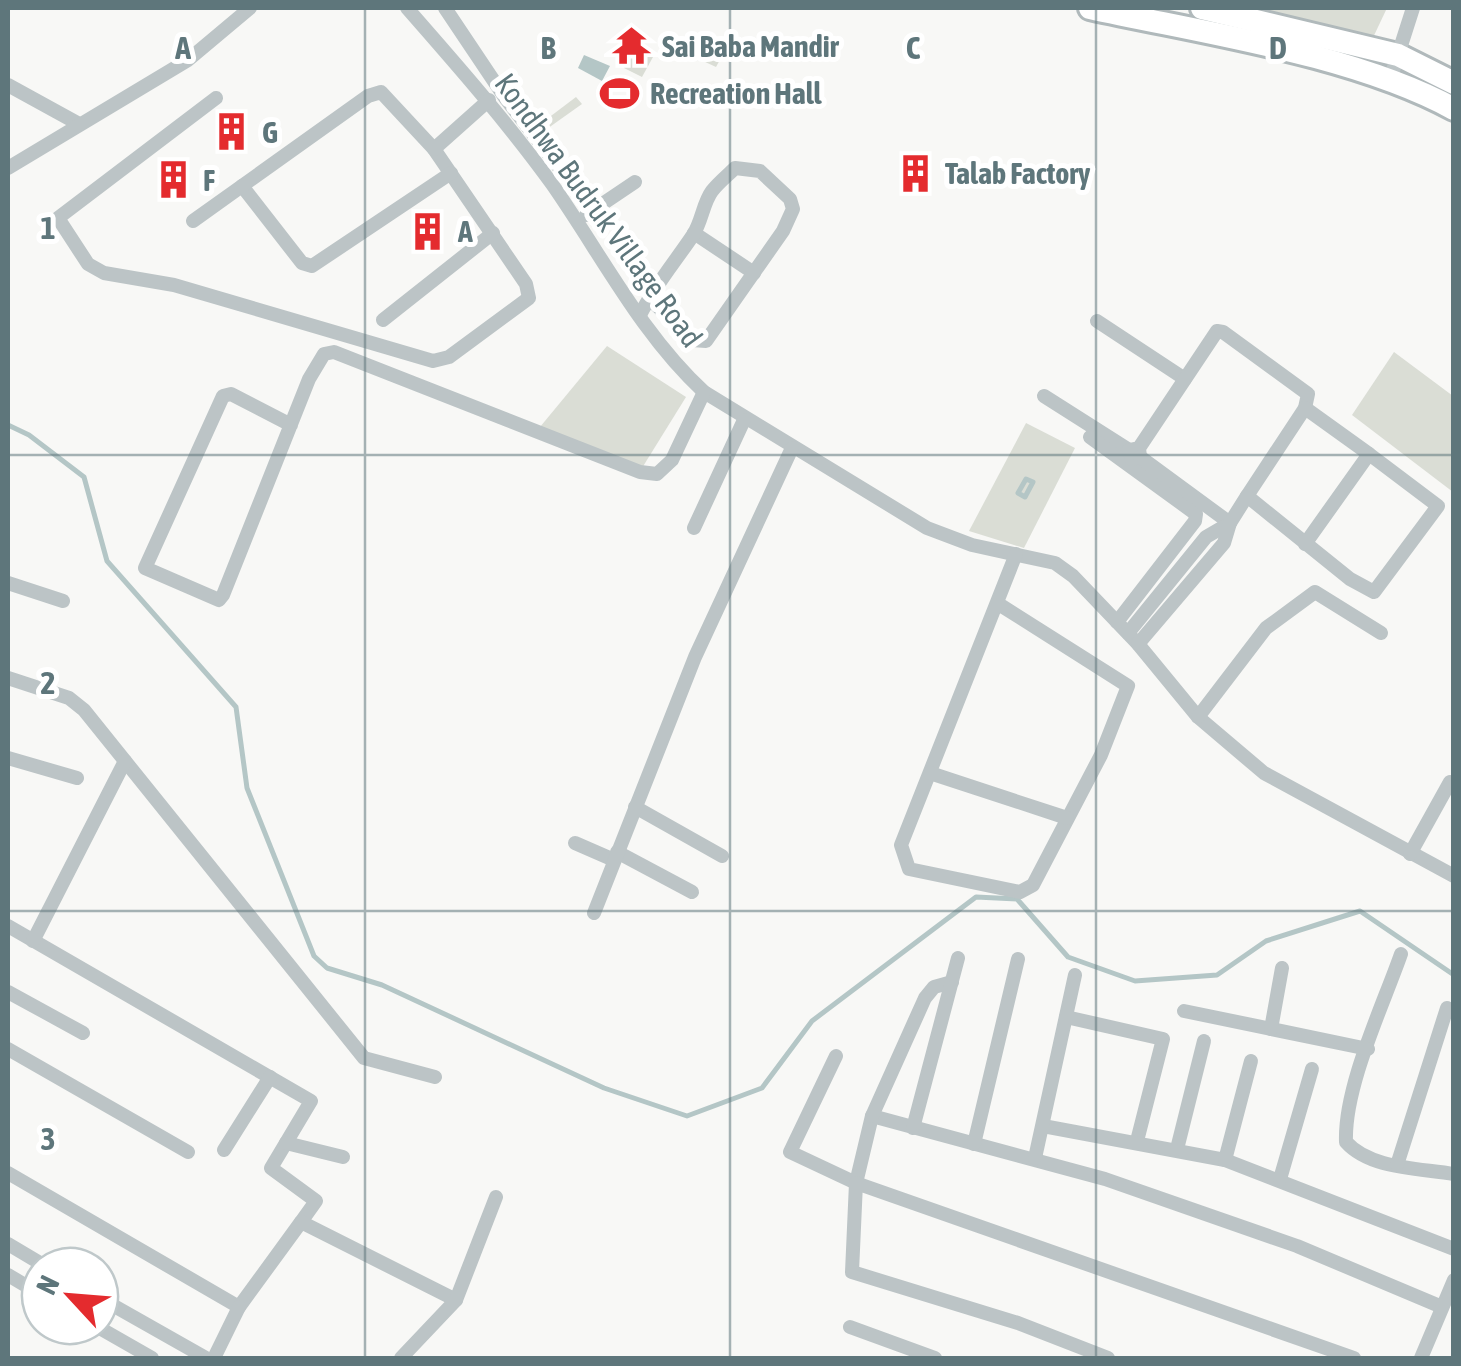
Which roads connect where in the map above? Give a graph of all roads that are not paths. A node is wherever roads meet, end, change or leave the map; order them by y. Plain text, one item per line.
1 (250, 8) edge
2 (407, 8) edge
3 (446, 8) edge
4 (1090, 8) edge
5 (1202, 8) edge
6 (1413, 8) edge
7 (1398, 55) junction
8 (1389, 82) junction
9 (1454, 83) edge
10 (8, 85) edge
11 (216, 98) dead end
12 (489, 100) junction
13 (1454, 109) edge
14 (79, 124) junction
15 (434, 149) junction
16 (8, 168) edge
17 (451, 173) junction
18 (635, 182) dead end
19 (242, 186) junction
20 (592, 210) junction
21 (193, 221) dead end
22 (577, 221) junction
23 (493, 232) junction
24 (694, 233) junction
25 (754, 273) junction
26 (649, 298) junction
27 (640, 315) junction
28 (384, 320) dead end
29 (1097, 322) dead end
30 (1185, 379) junction
31 (704, 392) junction
32 (1044, 396) dead end
33 (1305, 408) junction
34 (744, 420) junction
35 (291, 425) junction
36 (1090, 437) dead end
37 (792, 448) junction
38 (1369, 454) junction
39 (1133, 455) junction
40 (1246, 496) junction
41 (1230, 523) junction
42 (694, 528) dead end
43 (1305, 544) junction
44 (1016, 554) junction
45 (8, 583) edge
46 (63, 601) dead end
47 (997, 603) junction
48 (1128, 633) junction
49 (1381, 634) dead end
50 (8, 678) edge
51 (1198, 717) junction
52 (8, 758) edge
53 (125, 760) junction
54 (930, 773) junction
55 (77, 778) dead end
56 (1450, 782) dead end
57 (635, 807) junction
58 (1067, 818) junction
59 (575, 842) dead end
60 (1410, 854) junction
61 (616, 856) junction
62 (722, 856) dead end
63 (1454, 876) edge
64 (692, 892) dead end
65 (594, 913) dead end
66 (8, 926) edge
67 (33, 940) junction
68 (1400, 954) dead end
69 (958, 958) dead end
70 (1018, 959) dead end
71 (1282, 968) dead end
72 (1075, 975) dead end
73 (952, 982) junction
74 (8, 992) edge
75 (1447, 1008) dead end
76 (1184, 1011) dead end
77 (1066, 1017) junction
78 (1271, 1029) junction
79 (83, 1033) dead end
80 (1204, 1041) dead end
81 (1368, 1049) junction
82 (8, 1050) edge
83 (836, 1056) dead end
84 (1252, 1061) dead end
85 (1312, 1069) dead end
86 (270, 1077) junction
87 (435, 1077) dead end
88 (872, 1116) junction
89 (1043, 1126) junction
90 (913, 1128) junction
91 (1137, 1140) junction
92 (286, 1143) junction
93 (974, 1144) junction
94 (1177, 1149) junction
95 (224, 1150) dead end
96 (188, 1152) dead end
97 (343, 1157) dead end
98 (1034, 1158) junction
99 (1226, 1160) junction
100 (1397, 1165) junction
101 (8, 1173) edge
102 (1454, 1174) edge
103 (1280, 1179) junction
104 (856, 1183) junction
105 (496, 1197) dead end
106 (301, 1222) junction
107 (1454, 1249) edge
108 (1454, 1280) edge
109 (456, 1300) junction
110 (239, 1307) junction
111 (1442, 1307) junction
112 (120, 1309) edge
113 (850, 1328) dead end
114 (120, 1340) edge
115 (152, 1358) edge
116 (206, 1358) edge
117 (214, 1358) edge
118 (400, 1358) edge
119 (935, 1358) edge
120 (1108, 1358) edge
121 (1354, 1358) edge
122 (1421, 1358) edge

1 - 14 street
2 - 12 street, Kondhwa Budruk Village Road
3 - 20 street
4 - 8 main road
5 - 7 main road
6 - 7 street
7 - 8 street
7 - 9 main road
8 - 13 main road
10 - 14 street
11 - 23 street
12 - 15 street
12 - 22 street, Kondhwa Budruk Village Road
14 - 16 street
15 - 17 street
15 - 19 street
17 - 19 street
17 - 23 street
18 - 20 street
19 - 21 street
20 - 22 street
22 - 27 street, Kondhwa Budruk Village Road
23 - 28 street
24 - 25 street
24 - 25 street
24 - 26 street
25 - 26 street
26 - 27 street
27 - 31 street, Kondhwa Budruk Village Road
29 - 30 street
30 - 33 street
30 - 39 street
31 - 34 street, Kondhwa Budruk Village Road
31 - 35 street
32 - 39 street
33 - 38 street
33 - 40 street
34 - 37 street, Kondhwa Budruk Village Road
34 - 42 street
35 - 35 street
36 - 39 street
37 - 44 street, Kondhwa Budruk Village Road
37 - 57 street
38 - 43 street
38 - 43 street
39 - 41 street
39 - 48 street
40 - 41 street
40 - 43 street
41 - 48 street
44 - 47 street
44 - 48 street, Kondhwa Budruk Village Road
45 - 46 street
47 - 54 street
47 - 58 street
48 - 51 street, Kondhwa Budruk Village Road
49 - 51 street
50 - 53 street
51 - 60 street, Kondhwa Budruk Village Road
52 - 55 street
53 - 67 street
53 - 87 street
54 - 58 street
54 - 58 street
56 - 60 street
57 - 61 street
57 - 62 street
59 - 61 street
60 - 63 street, Kondhwa Budruk Village Road
61 - 64 street
61 - 65 street
66 - 67 street
67 - 86 street
68 - 81 street
69 - 73 street
70 - 93 street
71 - 78 street
72 - 77 street
73 - 88 street
73 - 90 street
74 - 79 street
75 - 100 street
76 - 78 street
77 - 89 street
77 - 91 street
78 - 81 street
80 - 94 street
81 - 100 street
82 - 96 street
83 - 104 street
84 - 99 street
85 - 103 street
86 - 92 street
86 - 95 street
88 - 90 street
88 - 104 street
89 - 91 street
89 - 98 street
90 - 93 street
91 - 94 street
92 - 97 street
92 - 106 street
93 - 98 street
94 - 99 street
98 - 111 street
99 - 103 street
100 - 102 street
101 - 110 street
103 - 107 street
104 - 120 street
104 - 121 street
105 - 109 street
106 - 109 street
106 - 110 street
108 - 111 street
109 - 118 street
110 - 117 street
111 - 122 street
112 - 116 street
113 - 119 street
114 - 115 street

